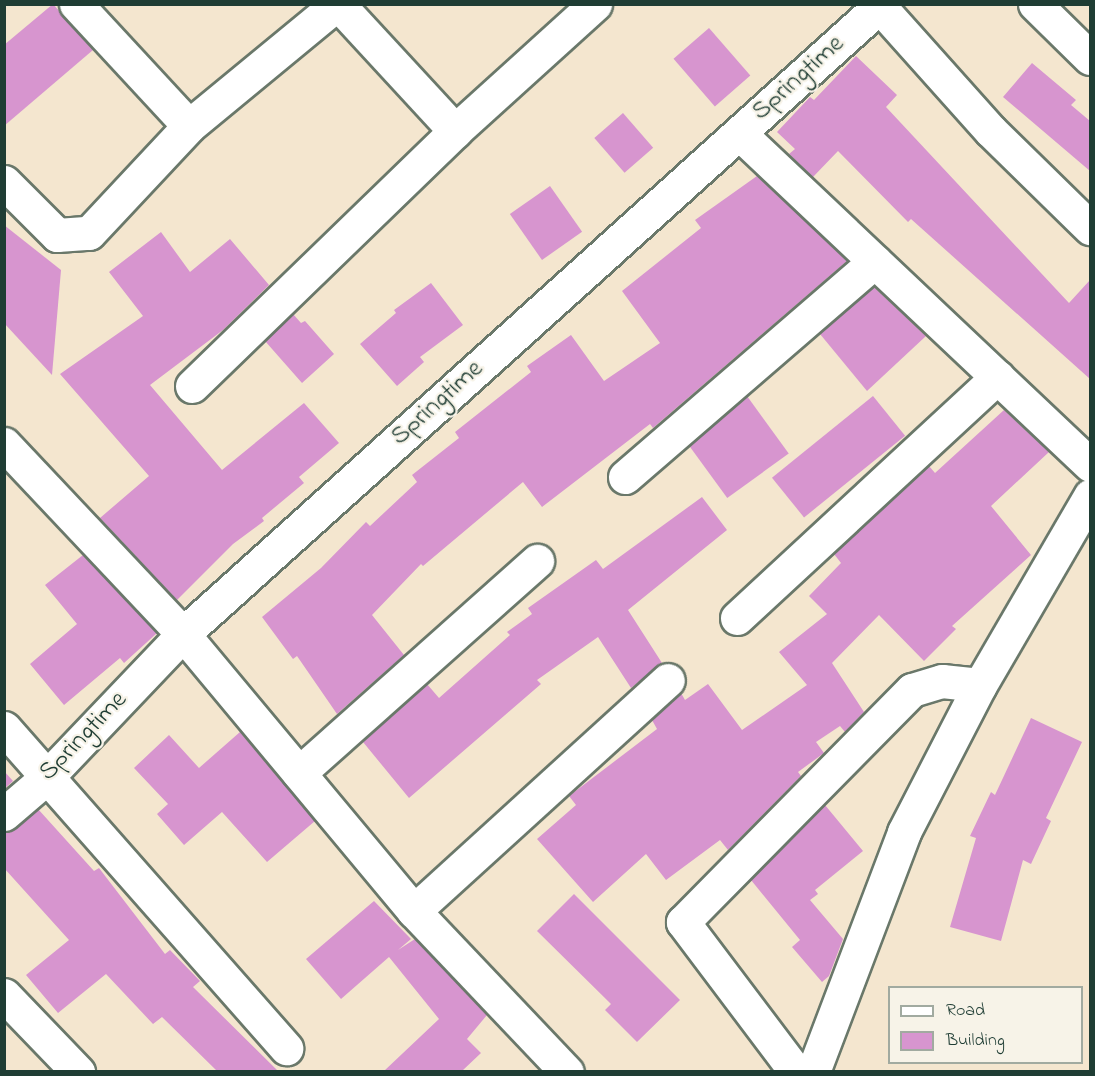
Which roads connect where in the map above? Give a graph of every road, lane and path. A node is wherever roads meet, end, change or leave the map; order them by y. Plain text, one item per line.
1 (76, 4) edge
2 (337, 4) edge
3 (595, 4) edge
4 (1035, 4) edge
5 (881, 6) edge
6 (1090, 57) edge
7 (189, 126) junction
8 (455, 131) junction
9 (739, 133) junction
10 (4, 182) edge
11 (1090, 228) edge
12 (875, 261) junction
13 (997, 377) junction
14 (192, 386) dead end
15 (4, 444) edge
16 (1090, 465) edge
17 (625, 477) dead end
18 (1090, 496) edge
19 (537, 561) dead end
20 (736, 618) dead end
21 (183, 634) junction
22 (668, 680) dead end
23 (980, 685) junction
24 (4, 728) edge
25 (299, 773) junction
26 (46, 778) junction
27 (4, 814) edge
28 (414, 911) junction
29 (4, 995) edge
30 (286, 1048) dead end
31 (78, 1071) edge
32 (567, 1071) edge
33 (796, 1071) edge
34 (813, 1071) edge

1 - 7 street
2 - 7 street
2 - 8 street
3 - 8 street
4 - 6 street
5 - 9 street, Springtime
5 - 11 street
7 - 10 street
8 - 14 street
9 - 12 street
9 - 21 street, Springtime
12 - 13 street
12 - 17 street
13 - 16 street
13 - 20 street
15 - 21 street
18 - 23 street
19 - 25 street
21 - 25 street
21 - 26 street, Springtime
22 - 28 street
23 - 33 street
23 - 34 street
24 - 26 street
25 - 28 street
26 - 27 street, Springtime
26 - 30 street
28 - 32 street
29 - 31 street

